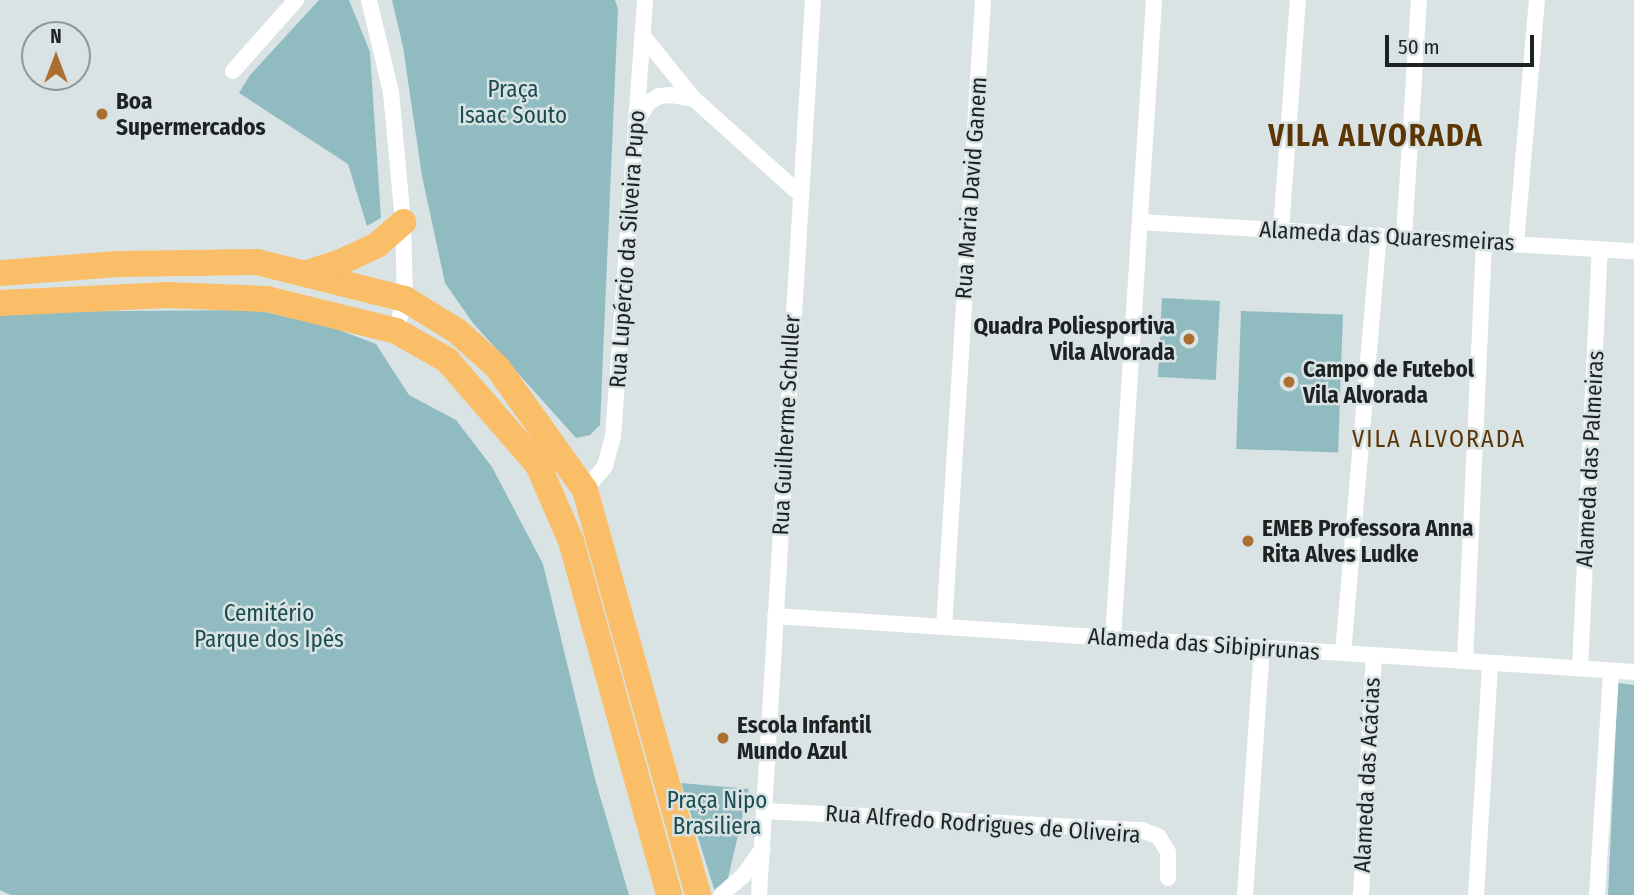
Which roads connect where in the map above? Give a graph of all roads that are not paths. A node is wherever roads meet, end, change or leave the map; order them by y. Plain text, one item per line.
1 (296, 0) edge
2 (369, 0) edge
3 (645, 0) edge
4 (813, 0) edge
5 (983, 0) edge
6 (1154, 0) edge
7 (1298, 0) edge
8 (1419, 0) edge
9 (1537, 0) edge
10 (643, 36) junction
11 (233, 71) dead end
12 (694, 99) junction
13 (636, 123) junction
14 (800, 194) junction
15 (402, 222) junction
16 (1140, 222) junction
17 (1281, 230) junction
18 (1378, 236) junction
19 (1404, 237) junction
20 (1484, 242) junction
21 (1517, 244) junction
22 (1600, 249) junction
23 (1634, 251) edge
24 (0, 273) edge
25 (304, 274) junction
26 (405, 299) junction
27 (0, 303) edge
28 (396, 331) junction
29 (532, 458) junction
30 (585, 490) junction
31 (775, 616) junction
32 (944, 627) junction
33 (1113, 638) junction
34 (1262, 648) junction
35 (1343, 653) junction
36 (1374, 655) junction
37 (1465, 661) junction
38 (1490, 663) junction
39 (1580, 668) junction
40 (1611, 670) junction
41 (1634, 672) edge
42 (764, 811) junction
43 (762, 849) junction
44 (1168, 878) dead end
45 (669, 895) edge
46 (698, 895) edge
47 (722, 895) edge
48 (759, 895) edge
49 (1245, 895) edge
50 (1361, 895) edge
51 (1476, 895) edge
52 (1597, 895) edge

1 - 11 street
2 - 15 street
3 - 10 street, Rua Lupércio da Silveira Pupo
4 - 14 street, Rua Guilherme Schuller
5 - 32 street, Rua Maria David Ganem
6 - 16 street
7 - 17 street
8 - 19 street
9 - 21 street
10 - 12 street
10 - 13 street, Rua Lupércio da Silveira Pupo
12 - 13 street
12 - 14 street
13 - 30 street, Rua Lupércio da Silveira Pupo
14 - 31 street, Rua Guilherme Schuller
15 - 25 main road
15 - 26 street
16 - 17 street, Alameda das Quaresmeiras
16 - 33 street
17 - 18 street, Alameda das Quaresmeiras
18 - 19 street, Alameda das Quaresmeiras
18 - 35 street
19 - 20 street, Alameda das Quaresmeiras
20 - 21 street, Alameda das Quaresmeiras
20 - 37 street
21 - 22 street, Alameda das Quaresmeiras
22 - 23 street, Alameda das Quaresmeiras
22 - 39 street, Alameda das Palmeiras
24 - 25 main road
25 - 26 main road
26 - 28 street
26 - 30 main road
27 - 28 main road
28 - 29 main road
29 - 30 main road
29 - 45 main road
30 - 46 main road
31 - 32 street, Alameda das Sibipirunas
31 - 42 street, Rua Guilherme Schuller
32 - 33 street, Alameda das Sibipirunas
33 - 34 street, Alameda das Sibipirunas
34 - 35 street, Alameda das Sibipirunas
34 - 49 street
35 - 36 street, Alameda das Sibipirunas
36 - 37 street, Alameda das Sibipirunas
36 - 50 street, Alameda das Acácias
37 - 38 street, Alameda das Sibipirunas
38 - 39 street, Alameda das Sibipirunas
38 - 51 street
39 - 40 street, Alameda das Sibipirunas
40 - 41 street, Alameda das Sibipirunas
40 - 52 street
42 - 43 street, Rua Guilherme Schuller
42 - 44 street, Rua Alfredo Rodrigues de Oliveira
43 - 47 street
43 - 48 street, Rua Guilherme Schuller

